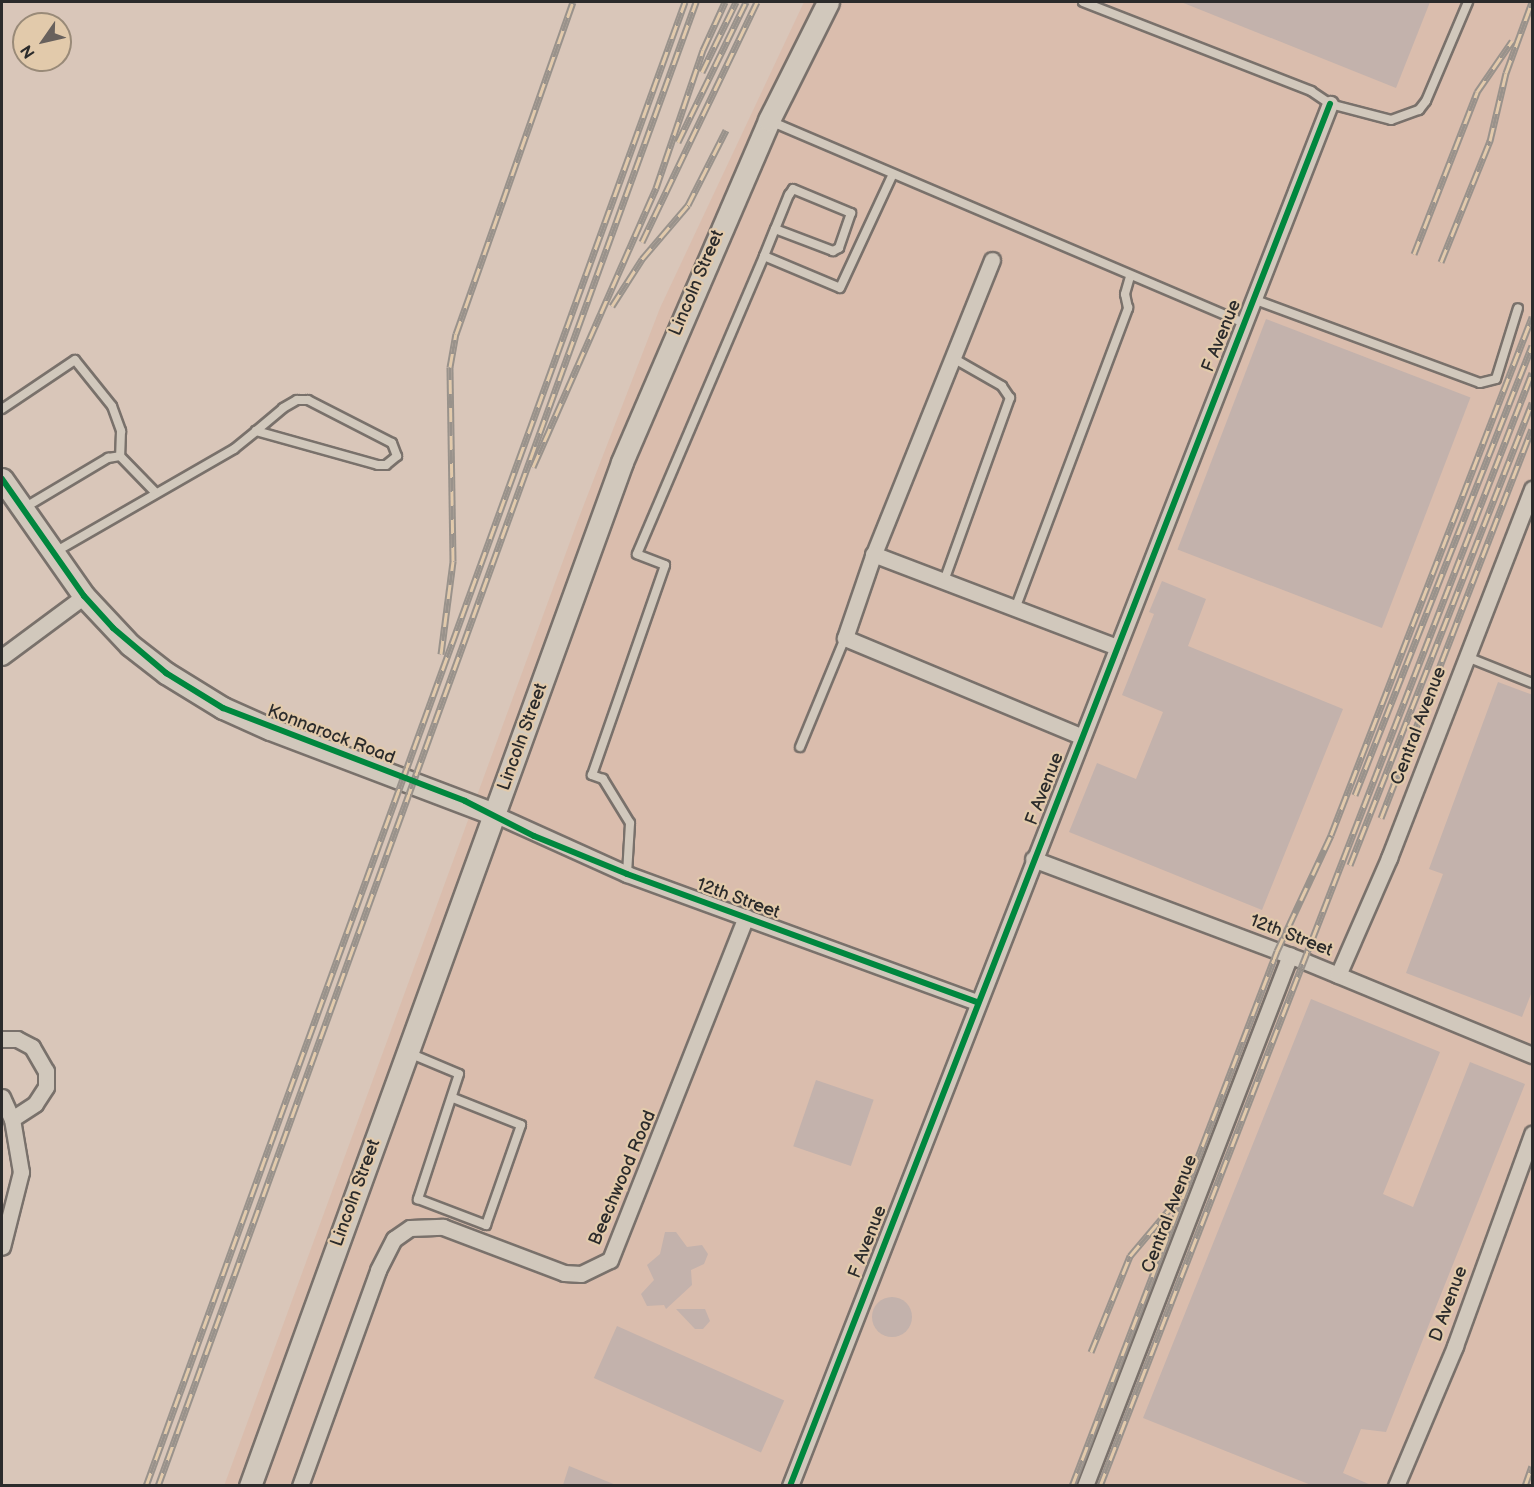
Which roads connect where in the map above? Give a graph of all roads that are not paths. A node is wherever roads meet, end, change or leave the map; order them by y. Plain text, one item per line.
1 (828, 2) edge
2 (1083, 2) edge
3 (1468, 2) edge
4 (1330, 104) junction
5 (769, 120) junction
6 (892, 176) junction
7 (775, 229) junction
8 (764, 256) junction
9 (992, 260) dead end
10 (1130, 276) junction
11 (1253, 299) junction
12 (1518, 308) dead end
13 (1244, 323) junction
14 (953, 358) junction
15 (2, 409) edge
16 (256, 431) junction
17 (120, 456) junction
18 (2, 479) edge
19 (1533, 489) edge
20 (155, 492) junction
21 (23, 509) junction
22 (54, 553) junction
23 (873, 554) junction
24 (944, 581) junction
25 (84, 596) junction
26 (1015, 609) junction
27 (845, 639) junction
28 (1117, 647) junction
29 (2, 657) edge
30 (1467, 657) junction
31 (1533, 683) edge
32 (1081, 736) junction
33 (800, 747) dead end
34 (494, 814) junction
35 (1033, 859) junction
36 (627, 874) junction
37 (746, 917) junction
38 (1290, 955) junction
39 (1338, 975) junction
40 (976, 1002) junction
41 (2, 1039) edge
42 (408, 1053) junction
43 (1532, 1054) edge
44 (2, 1097) edge
45 (453, 1098) junction
46 (12, 1119) junction
47 (1533, 1134) edge
48 (2, 1247) edge
49 (250, 1485) edge
50 (300, 1485) edge
51 (790, 1485) edge
52 (1085, 1485) edge
53 (1396, 1485) edge

1 - 5 main road, Lincoln Street
2 - 4 lane
3 - 4 lane
4 - 11 street, F Avenue
5 - 6 lane
5 - 34 main road, Lincoln Street
6 - 8 lane
6 - 10 lane
7 - 7 lane
7 - 8 lane
8 - 36 lane
9 - 14 street
10 - 13 lane
10 - 26 lane
11 - 12 lane
11 - 13 street, F Avenue
13 - 28 street, F Avenue
14 - 23 street
14 - 24 lane
15 - 17 lane
16 - 16 lane
16 - 20 lane
17 - 20 lane
17 - 21 lane
18 - 21 main road, Konnarock Road
19 - 30 street, Central Avenue
20 - 22 lane
21 - 22 main road, Konnarock Road
22 - 25 main road, Konnarock Road
23 - 24 street
23 - 27 street
24 - 26 street
25 - 29 street
25 - 34 main road, Konnarock Road
26 - 28 street
27 - 32 street
27 - 33 lane
28 - 32 street, F Avenue
30 - 31 lane
30 - 39 street, Central Avenue
32 - 35 street, F Avenue
34 - 36 street, 12th Street
34 - 42 main road, Lincoln Street
35 - 38 street, 12th Street
35 - 40 street, F Avenue
36 - 37 street, 12th Street
37 - 40 street, 12th Street
37 - 50 street, Beechwood Road
38 - 39 street, 12th Street
38 - 52 street, Central Avenue
39 - 43 street, 12th Street
40 - 51 street, F Avenue
41 - 46 street
42 - 45 lane
42 - 49 main road, Lincoln Street
44 - 46 street
45 - 45 lane
46 - 48 street
47 - 53 street, D Avenue

